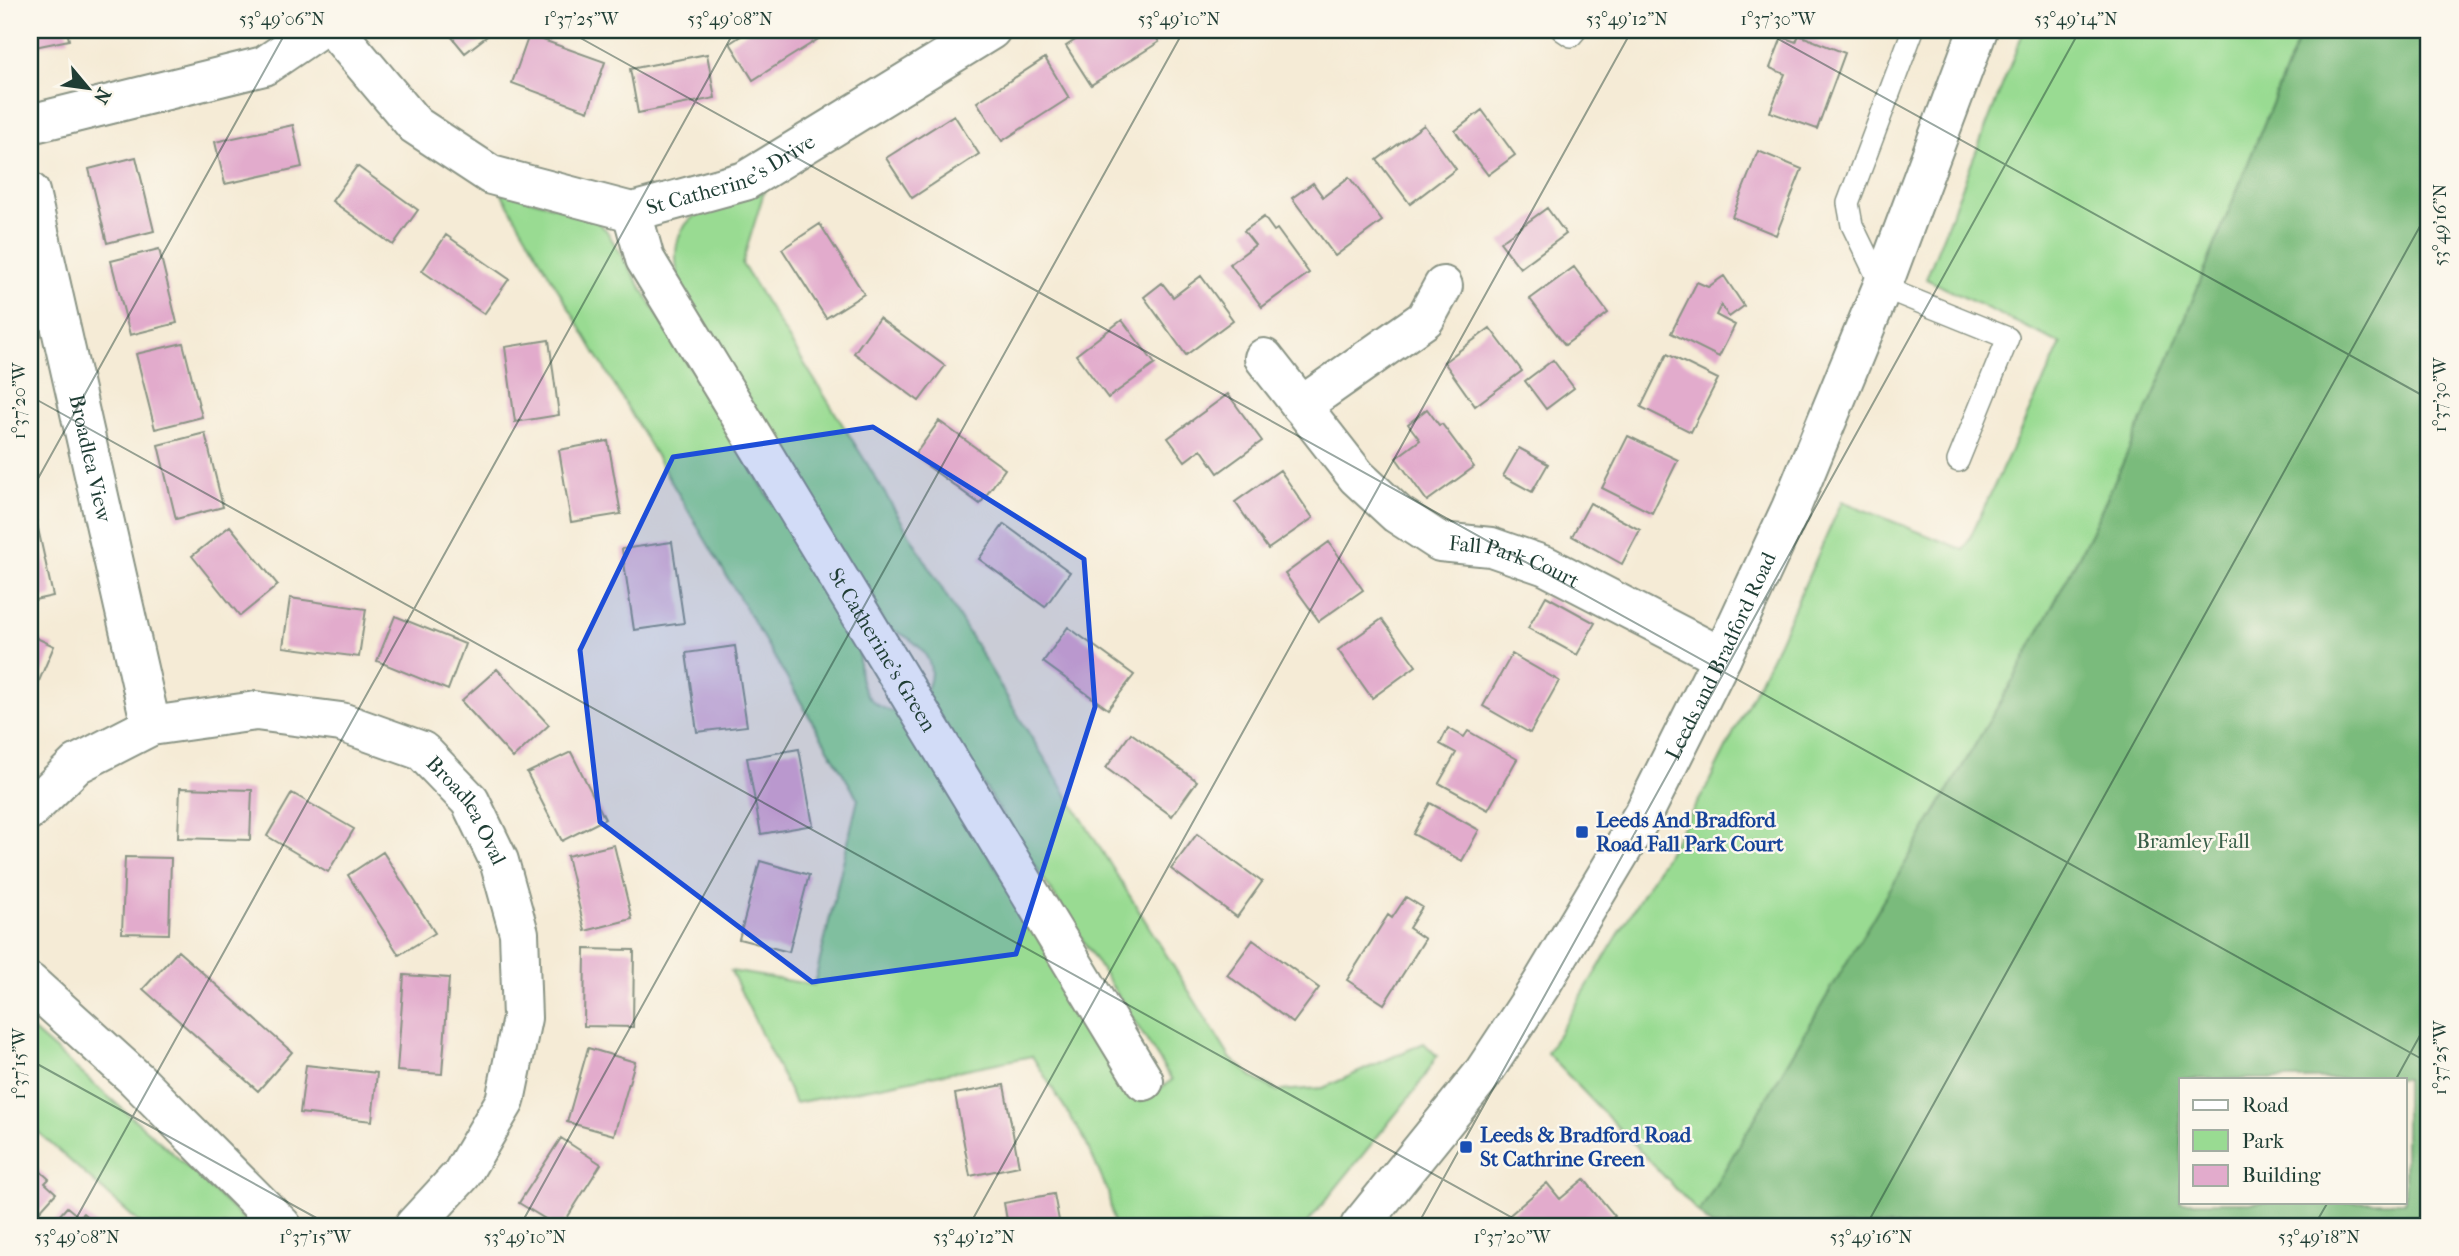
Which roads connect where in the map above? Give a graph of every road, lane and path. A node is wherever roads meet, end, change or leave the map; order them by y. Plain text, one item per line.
1 (317, 30) edge
2 (335, 30) edge
3 (991, 30) edge
4 (1562, 30) edge
5 (1576, 30) edge
6 (1913, 30) edge
7 (1978, 30) edge
8 (30, 124) edge
9 (30, 192) edge
10 (632, 212) junction
11 (1443, 286) dead end
12 (1882, 287) junction
13 (1264, 358) dead end
14 (1301, 406) junction
15 (1958, 461) dead end
16 (1722, 657) junction
17 (151, 726) junction
18 (30, 810) edge
19 (30, 983) edge
20 (1144, 1081) dead end
21 (282, 1226) edge
22 (414, 1226) edge
23 (1360, 1226) edge

1 - 8 street
2 - 10 street, St Catherine's Drive
3 - 10 street, St Catherine's Drive
4 - 5 lane
6 - 12 lane
7 - 12 street, Leeds and Bradford Road
9 - 17 street, Broadlea View
10 - 20 street, St Catherine's Green
11 - 14 street
12 - 15 lane
12 - 16 street, Leeds and Bradford Road
13 - 14 street, Fall Park Court
14 - 16 street, Fall Park Court
16 - 23 street, Leeds and Bradford Road
17 - 18 street, Broadlea Oval
17 - 22 street, Broadlea Oval
19 - 21 street

